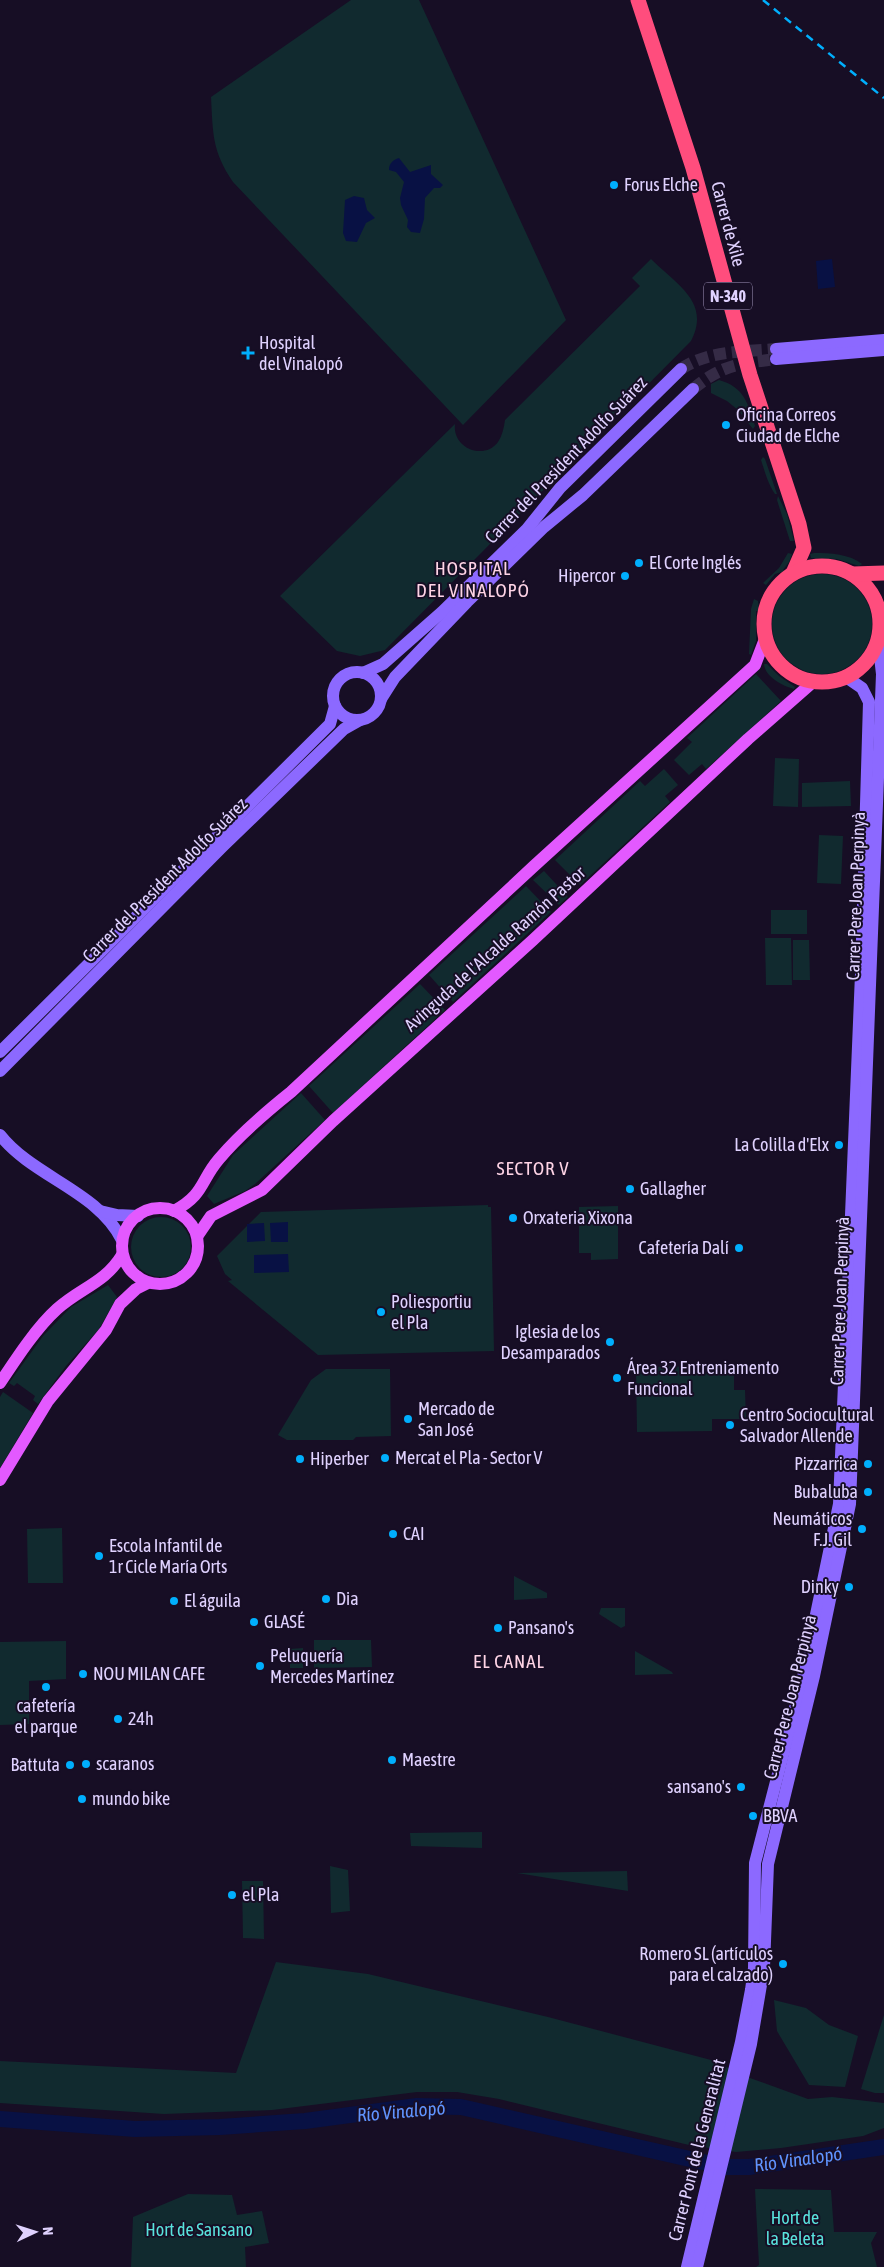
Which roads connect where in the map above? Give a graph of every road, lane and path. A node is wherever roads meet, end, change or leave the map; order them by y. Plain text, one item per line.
1 (638, 0) edge
2 (884, 340) edge
3 (884, 350) edge
4 (681, 369) tunnel mouth
5 (692, 389) tunnel mouth
6 (793, 573) junction
7 (884, 573) edge
8 (853, 574) junction
9 (882, 618) edge
10 (878, 638) junction
11 (765, 640) junction
12 (364, 673) junction
13 (846, 677) junction
14 (813, 682) junction
15 (381, 699) junction
16 (335, 706) junction
17 (360, 720) junction
18 (0, 1052) edge
19 (0, 1071) edge
20 (2, 1139) edge
21 (100, 1211) junction
22 (174, 1211) junction
23 (138, 1216) junction
24 (198, 1235) junction
25 (122, 1240) junction
26 (122, 1255) junction
27 (148, 1283) junction
28 (0, 1383) edge
29 (0, 1480) edge
30 (746, 2043) junction
31 (687, 2267) edge
32 (697, 2267) edge

1 - 6 highway, Carrer de Xile / N-340
2 - 3 main road
4 - 12 main road, Carrer del President Adolfo Suárez
5 - 15 main road, Carrer del President Adolfo Suárez
6 - 8 highway, N-340
6 - 11 highway, N-340
7 - 8 highway, N-340
8 - 9 highway, N-340
9 - 10 highway, N-340
10 - 13 highway, N-340
10 - 30 main road, Carrer Pere Joan Perpinyà
11 - 14 highway, N-340
11 - 22 main road, Avinguda de l'Alcalde Ramón Pastor
12 - 15 main road
12 - 16 main road
13 - 14 highway, N-340
13 - 30 main road, Carrer Pere Joan Perpinyà
14 - 24 main road, Avinguda de l'Alcalde Ramón Pastor
15 - 17 main road
16 - 17 main road
16 - 18 main road, Carrer del President Adolfo Suárez
17 - 19 main road, Carrer del President Adolfo Suárez
20 - 21 main road
21 - 23 main road
21 - 25 main road
22 - 23 main road
22 - 24 main road
23 - 25 main road
24 - 27 main road
25 - 26 main road
26 - 27 main road
26 - 28 main road
27 - 29 main road
30 - 31 main road, Carrer Pont de la Generalitat
30 - 32 main road, Carrer Pont de la Generalitat

